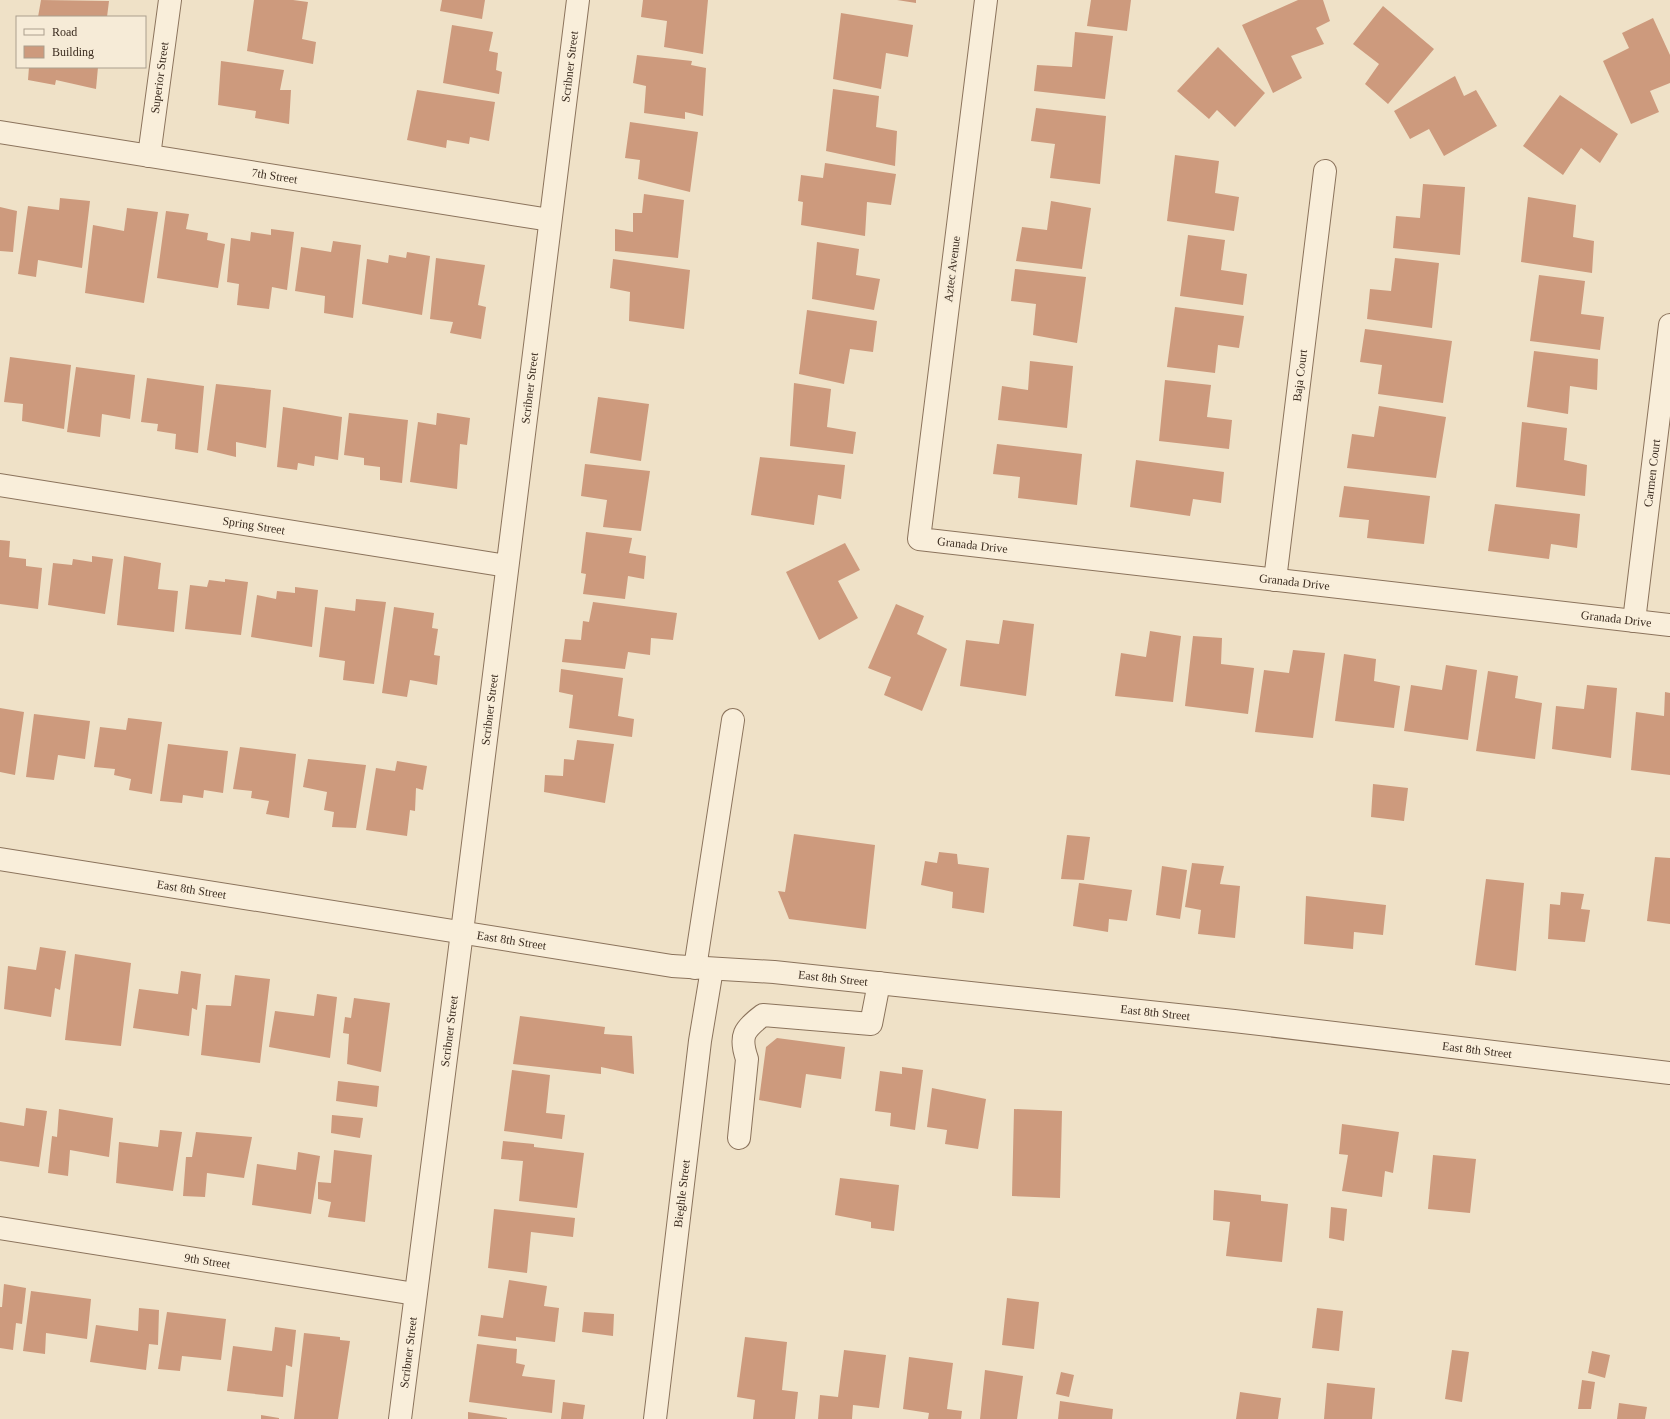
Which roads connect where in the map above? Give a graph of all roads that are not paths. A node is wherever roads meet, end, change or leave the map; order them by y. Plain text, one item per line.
1 (170, 0) edge
2 (578, 0) edge
3 (986, 0) edge
4 (0, 132) edge
5 (149, 156) junction
6 (1325, 171) dead end
7 (550, 220) junction
8 (1670, 325) edge
9 (0, 485) edge
10 (919, 539) joint
11 (507, 566) junction
12 (1275, 580) junction
13 (1634, 621) junction
14 (1670, 625) edge
15 (733, 720) dead end
16 (0, 859) edge
17 (462, 932) junction
18 (704, 968) junction
19 (879, 983) junction
20 (1670, 1073) edge
21 (739, 1138) dead end
22 (0, 1228) edge
23 (415, 1294) junction
24 (400, 1419) edge
25 (655, 1419) edge

1 - 5 street, Superior Street
2 - 7 street, Scribner Street
3 - 10 street, Aztec Avenue
4 - 5 street, 7th Street
5 - 7 street, 7th Street
6 - 12 street, Baja Court
7 - 11 street, Scribner Street
8 - 13 street, Carmen Court
9 - 11 street, Spring Street
10 - 12 street, Granada Drive
11 - 17 street, Scribner Street
12 - 13 street, Granada Drive
13 - 14 street, Granada Drive
15 - 18 street, Bieghle Street
16 - 17 street, East 8th Street
17 - 18 street, East 8th Street
17 - 23 street, Scribner Street
18 - 19 street, East 8th Street
18 - 25 street, Bieghle Street
19 - 20 street, East 8th Street
19 - 21 street
22 - 23 street, 9th Street
23 - 24 street, Scribner Street

